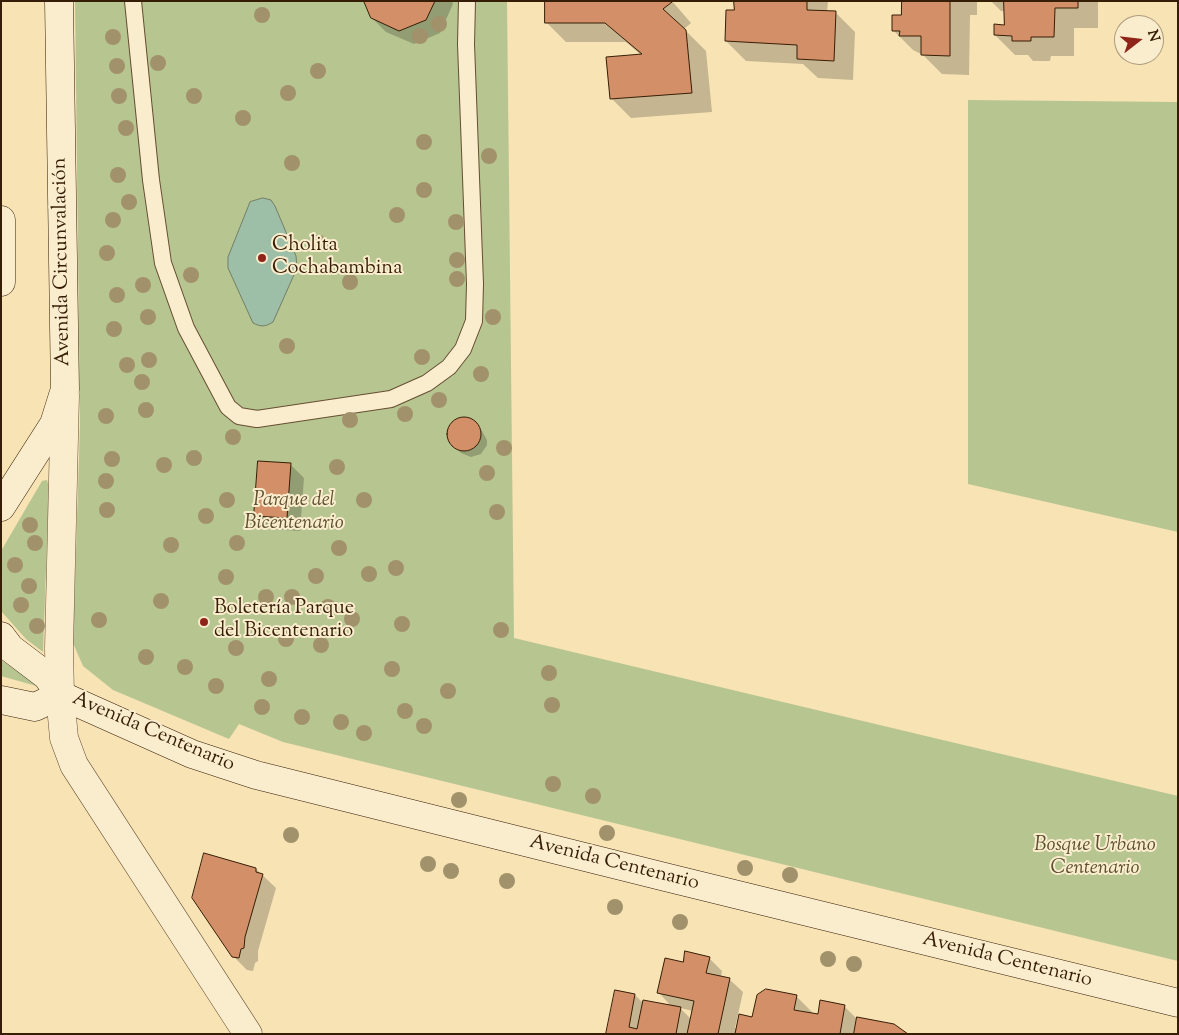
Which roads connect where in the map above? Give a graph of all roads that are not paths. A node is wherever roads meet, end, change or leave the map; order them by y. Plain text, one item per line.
1 (58, 1) edge
2 (133, 1) edge
3 (467, 1) edge
4 (1, 220) edge
5 (1, 282) edge
6 (65, 389) junction
7 (1, 507) edge
8 (1, 636) edge
9 (60, 695) junction
10 (1, 700) edge
11 (1178, 1003) edge
12 (248, 1034) edge

1 - 6 main road, Avenida Circunvalación
2 - 3 lane
4 - 5 main road
6 - 7 main road, Avenida Circunvalación
6 - 9 main road
8 - 9 main road, Avenida Centenario
9 - 10 main road, Avenida Centenario
9 - 11 main road, Avenida Centenario
9 - 12 main road

